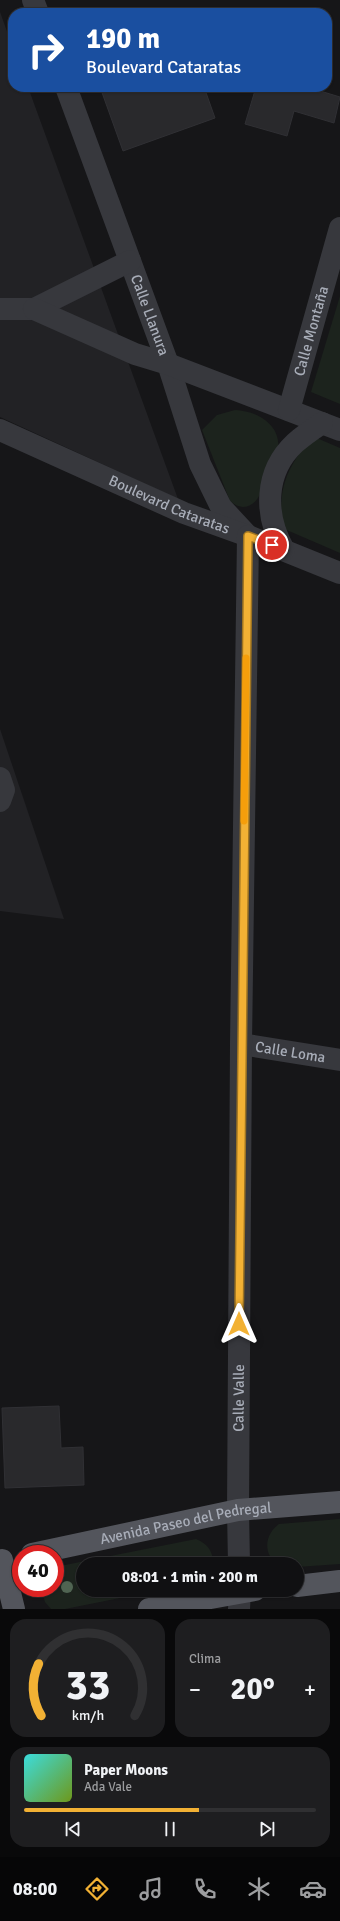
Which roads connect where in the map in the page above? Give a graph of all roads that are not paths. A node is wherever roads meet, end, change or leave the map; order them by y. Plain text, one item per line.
1 (68, 92) edge
2 (340, 228) edge
3 (130, 261) junction
4 (0, 309) edge
5 (34, 309) junction
6 (168, 364) junction
7 (289, 410) junction
8 (331, 426) edge
9 (0, 430) edge
10 (248, 536) junction
11 (284, 550) junction
12 (340, 573) edge
13 (0, 778) edge
14 (0, 801) edge
15 (241, 1044) junction
16 (340, 1060) edge
17 (340, 1502) edge
18 (238, 1510) junction
19 (64, 1547) edge
20 (239, 1557) edge
21 (8, 1559) edge
22 (340, 1582) edge
23 (304, 1585) edge
24 (230, 1597) edge
25 (14, 1609) edge
26 (149, 1609) edge

1 - 3 street, Calle Llanura
2 - 7 street, Calle Montaña
3 - 5 street
3 - 6 street, Calle Llanura
4 - 5 street
5 - 6 street
6 - 7 street
6 - 10 street, Calle Llanura
7 - 8 street
8 - 11 street
9 - 10 street, Boulevard Cataratas
10 - 11 street, Boulevard Cataratas
10 - 15 street, Calle Valle
11 - 12 street, Boulevard Cataratas
13 - 14 street
15 - 16 street, Calle Loma
15 - 18 street, Calle Valle
17 - 18 main road, Avenida Paseo del Pedregal
18 - 19 main road, Avenida Paseo del Pedregal
18 - 20 street, Calle Valle
21 - 25 main road
22 - 23 main road
24 - 26 main road

